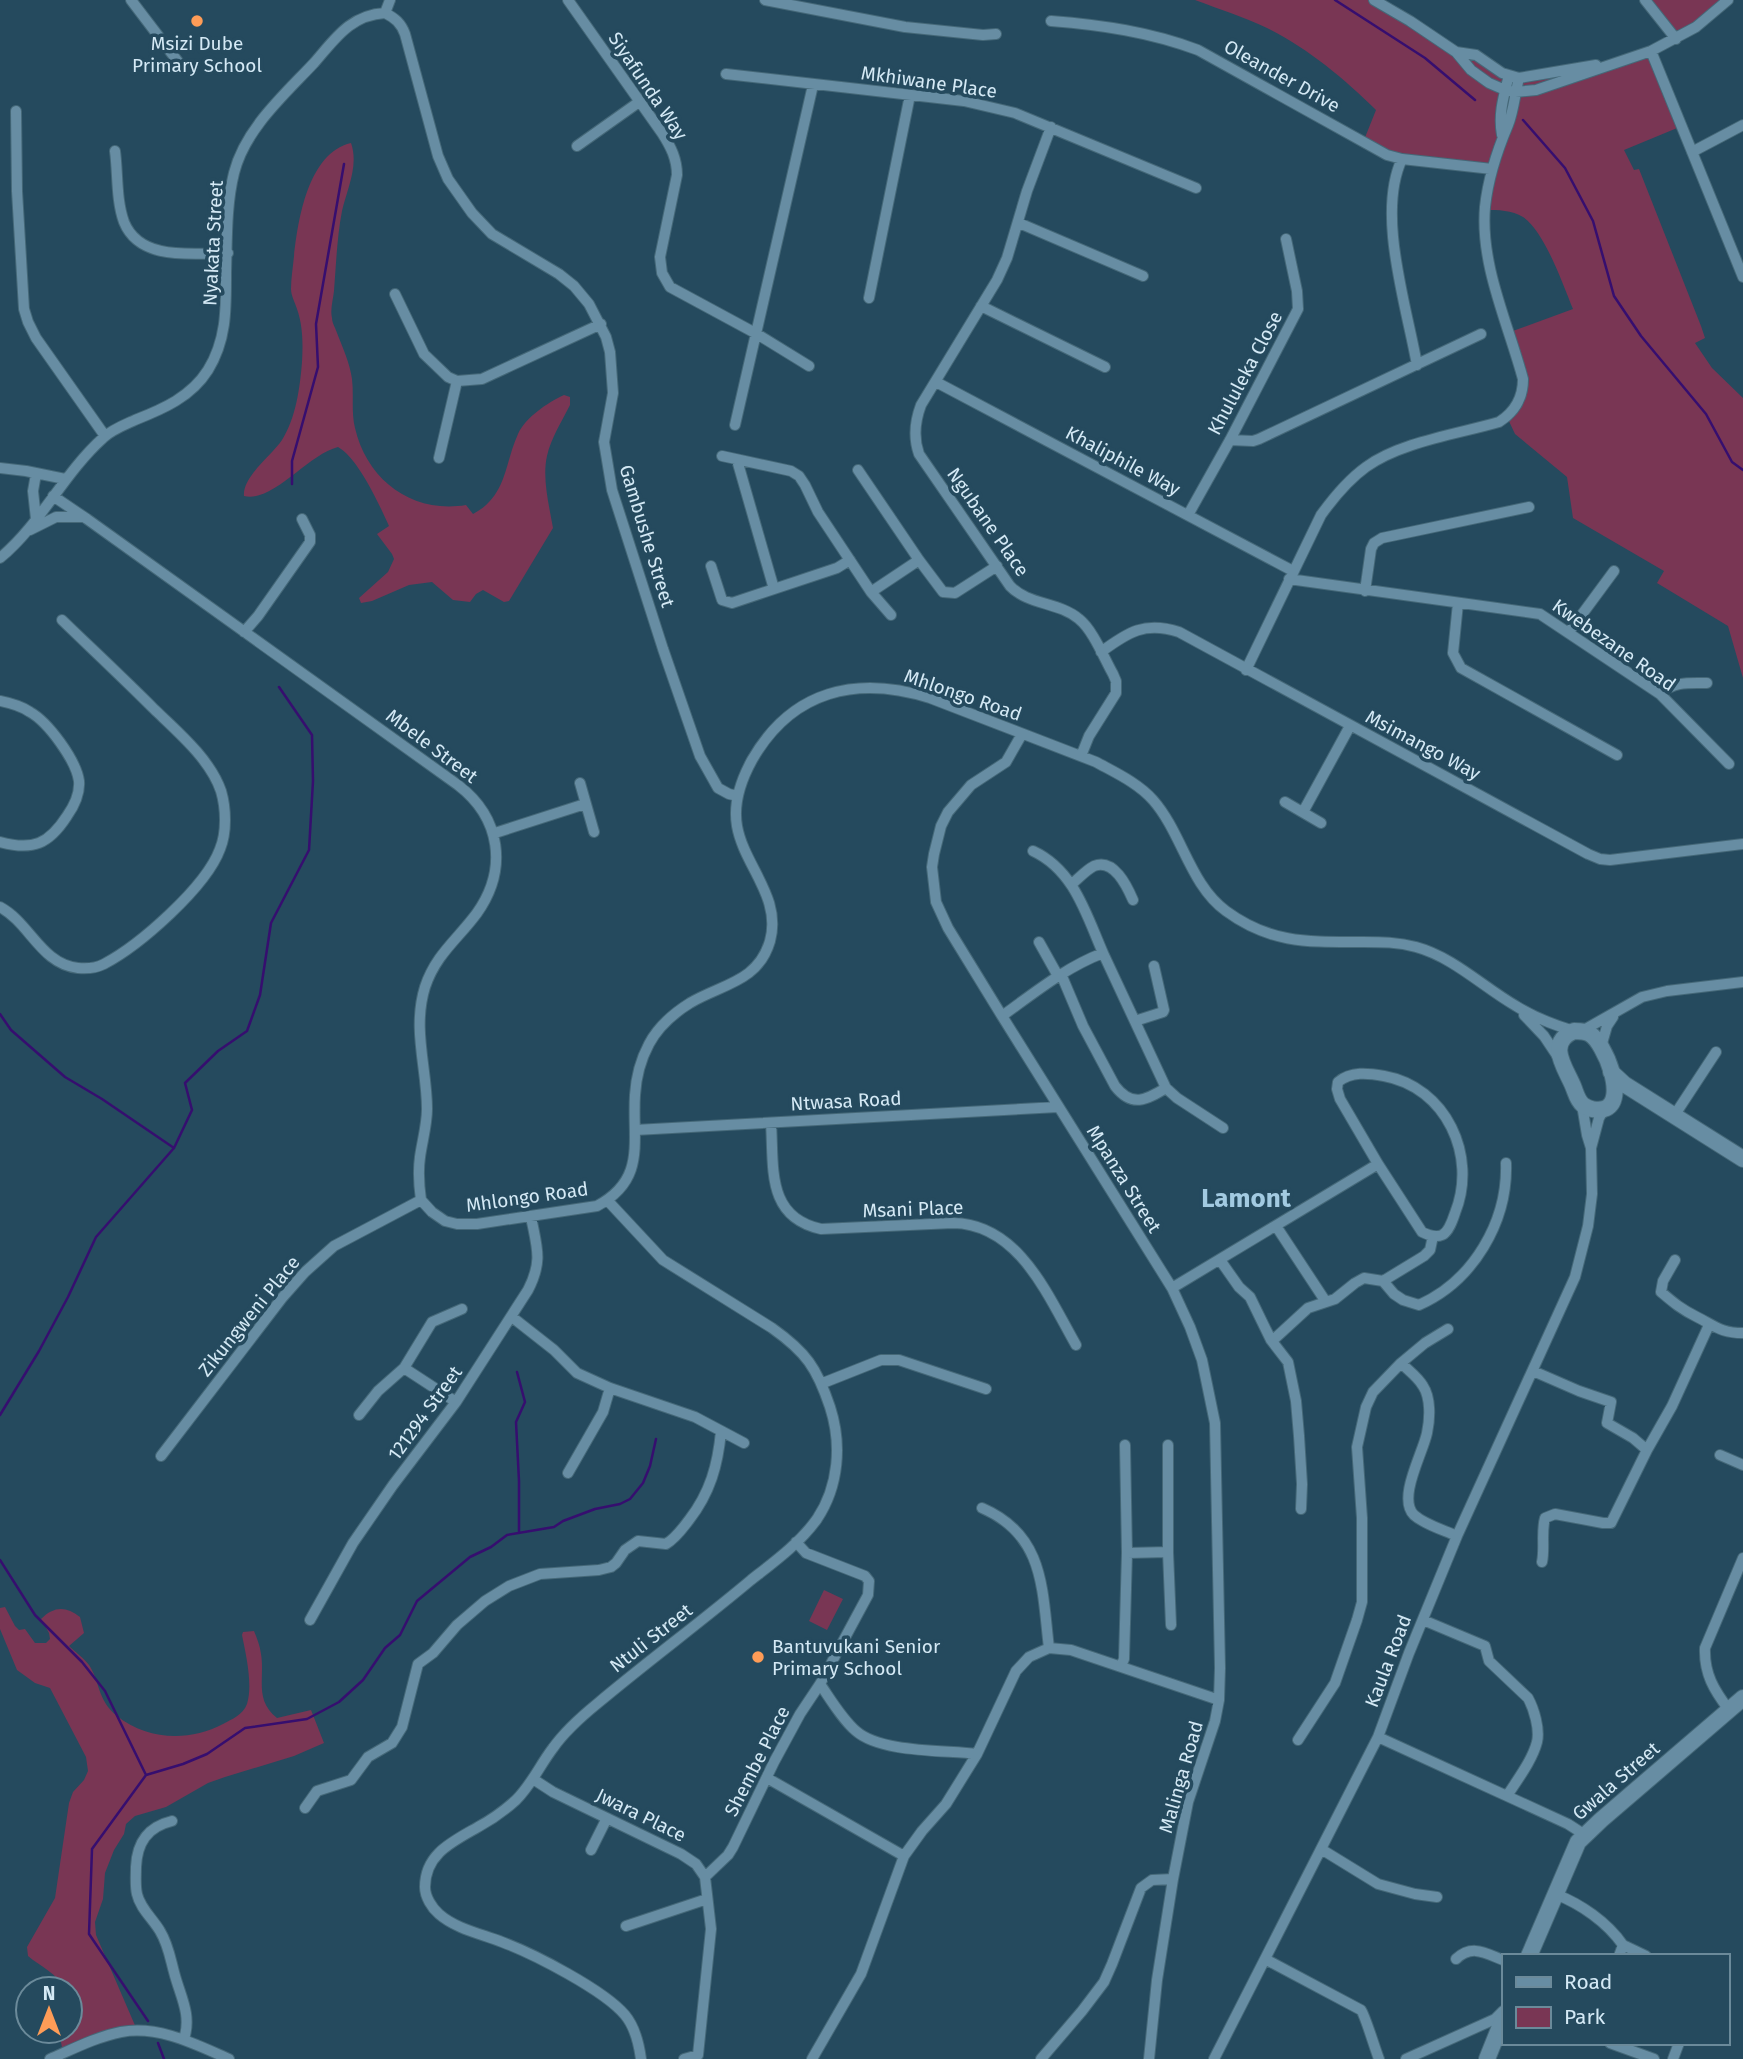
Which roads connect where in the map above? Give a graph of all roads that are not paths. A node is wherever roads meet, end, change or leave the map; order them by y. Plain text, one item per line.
1 (131, 0) edge
2 (390, 0) edge
3 (568, 0) edge
4 (765, 0) edge
5 (1374, 0) edge
6 (1646, 0) edge
7 (1728, 0) edge
8 (385, 13) junction
9 (1051, 21) dead end
10 (996, 34) dead end
11 (1676, 39) junction
12 (1651, 51) junction
13 (1456, 52) junction
14 (179, 63) dead end
15 (1612, 64) junction
16 (726, 74) dead end
17 (1514, 77) junction
18 (813, 85) junction
19 (1510, 91) junction
20 (910, 95) junction
21 (639, 102) junction
22 (16, 111) dead end
23 (1743, 125) edge
24 (1051, 127) junction
25 (577, 146) dead end
26 (115, 151) dead end
27 (1692, 152) junction
28 (1402, 159) junction
29 (1492, 169) junction
30 (1196, 188) dead end
31 (1019, 223) junction
32 (1286, 239) dead end
33 (228, 254) junction
34 (1143, 276) dead end
35 (1743, 277) edge
36 (395, 293) dead end
37 (869, 298) dead end
38 (981, 306) junction
39 (601, 324) junction
40 (757, 334) junction
41 (1481, 334) dead end
42 (1418, 365) junction
43 (809, 366) dead end
44 (1105, 366) dead end
45 (457, 381) junction
46 (936, 382) junction
47 (735, 425) dead end
48 (105, 436) junction
49 (1230, 440) junction
50 (722, 456) dead end
51 (439, 458) dead end
52 (737, 460) junction
53 (0, 468) edge
54 (858, 470) dead end
55 (36, 474) junction
56 (65, 479) junction
57 (52, 496) junction
58 (1529, 507) dead end
59 (1188, 515) junction
60 (36, 519) junction
61 (87, 519) junction
62 (302, 519) dead end
63 (29, 531) junction
64 (0, 558) edge
65 (850, 560) junction
66 (919, 560) junction
67 (711, 566) dead end
68 (997, 566) junction
69 (1614, 571) dead end
70 (1291, 575) junction
71 (774, 589) junction
72 (1364, 591) junction
73 (871, 592) junction
74 (1458, 603) junction
75 (891, 615) dead end
76 (62, 620) dead end
77 (244, 632) junction
78 (1569, 632) junction
79 (1101, 652) junction
80 (1246, 670) junction
81 (1707, 683) dead end
82 (1660, 694) junction
83 (0, 701) edge
84 (1350, 726) junction
85 (1022, 734) junction
86 (1617, 755) dead end
87 (1081, 756) junction
88 (1729, 764) dead end
89 (580, 783) dead end
90 (738, 796) junction
91 (1285, 802) dead end
92 (585, 804) junction
93 (1303, 812) junction
94 (1321, 823) dead end
95 (594, 832) dead end
96 (495, 833) junction
97 (0, 842) edge
98 (1743, 844) edge
99 (1033, 851) dead end
100 (1072, 884) junction
101 (1133, 900) dead end
102 (0, 907) edge
103 (1039, 942) dead end
104 (1103, 953) junction
105 (1154, 966) dead end
106 (1060, 975) junction
107 (1743, 982) edge
108 (1515, 1006) junction
109 (1620, 1009) junction
110 (1002, 1016) junction
111 (1135, 1021) junction
112 (1578, 1031) junction
113 (1601, 1047) junction
114 (1716, 1052) dead end
115 (1560, 1061) junction
116 (1611, 1072) junction
117 (1166, 1088) junction
118 (1655, 1103) junction
119 (1583, 1105) junction
120 (1608, 1106) junction
121 (1058, 1107) junction
122 (1674, 1115) junction
123 (771, 1123) junction
124 (1223, 1128) dead end
125 (635, 1130) junction
126 (1591, 1148) junction
127 (1743, 1159) edge
128 (1506, 1163) dead end
129 (1378, 1164) junction
130 (421, 1200) junction
131 (608, 1200) junction
132 (531, 1217) junction
133 (1276, 1226) junction
134 (1433, 1236) junction
135 (1675, 1260) dead end
136 (1220, 1261) junction
137 (1383, 1281) junction
138 (1172, 1288) junction
139 (1326, 1301) junction
140 (462, 1309) dead end
141 (512, 1317) junction
142 (1709, 1325) junction
143 (1448, 1329) dead end
144 (1743, 1333) edge
145 (1272, 1341) junction
146 (1076, 1345) dead end
147 (1401, 1363) junction
148 (404, 1368) junction
149 (1533, 1371) junction
150 (822, 1382) junction
151 (610, 1388) junction
152 (986, 1389) dead end
153 (456, 1402) junction
154 (359, 1415) dead end
155 (721, 1431) junction
156 (744, 1443) dead end
157 (1125, 1445) dead end
158 (1168, 1445) dead end
159 (1647, 1450) junction
160 (1720, 1455) dead end
161 (161, 1456) dead end
162 (1743, 1465) edge
163 (568, 1473) dead end
164 (982, 1508) dead end
165 (1301, 1509) dead end
166 (1457, 1536) junction
167 (796, 1542) junction
168 (1168, 1552) junction
169 (1127, 1553) junction
170 (1743, 1558) edge
171 (1542, 1562) dead end
172 (310, 1620) dead end
173 (1423, 1620) junction
174 (1171, 1625) dead end
175 (1049, 1648) junction
176 (1121, 1666) junction
177 (820, 1684) junction
178 (1743, 1698) edge
179 (1219, 1700) junction
180 (1729, 1710) junction
181 (1378, 1737) junction
182 (1298, 1740) dead end
183 (977, 1754) junction
184 (767, 1778) junction
185 (533, 1779) junction
186 (1507, 1796) junction
187 (305, 1808) dead end
188 (607, 1818) junction
189 (172, 1821) dead end
190 (1585, 1835) junction
191 (1321, 1849) junction
192 (591, 1850) dead end
193 (904, 1856) junction
194 (705, 1877) junction
195 (1173, 1879) junction
196 (1555, 1894) junction
197 (1437, 1898) dead end
198 (707, 1899) junction
199 (626, 1926) dead end
200 (1621, 1950) edge
201 (1531, 1954) edge
202 (1265, 1959) junction
203 (1456, 1959) dead end
204 (1502, 1960) edge
205 (1502, 2012) edge
206 (1502, 2022) edge
207 (184, 2039) junction
208 (1622, 2054) edge
209 (699, 2057) edge
210 (50, 2059) edge
211 (229, 2059) edge
212 (641, 2059) edge
213 (684, 2059) edge
214 (812, 2059) edge
215 (1041, 2059) edge
216 (1149, 2059) edge
217 (1214, 2059) edge
218 (1379, 2059) edge
219 (1406, 2059) edge
220 (1487, 2059) edge
221 (1654, 2059) edge

1 - 14 street
2 - 8 street
3 - 21 street, Siyafunda Way
4 - 10 street
5 - 13 street
6 - 11 street
7 - 11 street
8 - 33 street, Nyakata Street
8 - 39 street, Gambushe Street
9 - 28 street, Oleander Drive
11 - 12 street
12 - 15 street
12 - 27 street
13 - 17 street
13 - 19 street
15 - 17 street
15 - 19 street
16 - 18 street, Mkhiwane Place
17 - 19 street
18 - 20 street, Mkhiwane Place
18 - 40 street
19 - 29 street
20 - 24 street, Mkhiwane Place
20 - 37 street
21 - 25 street
21 - 40 street, Siyafunda Way
22 - 48 street
23 - 27 street
24 - 30 street, Mkhiwane Place
24 - 31 street, Ngubane Place
26 - 33 street
27 - 35 street
28 - 29 street, Oleander Drive
28 - 42 street
29 - 70 street
31 - 34 street
31 - 38 street, Ngubane Place
32 - 49 street, Khululeka Close
33 - 48 street, Nyakata Street
36 - 45 street
38 - 44 street
38 - 46 street, Ngubane Place
39 - 45 street
39 - 90 street, Gambushe Street
40 - 43 street, Siyafunda Way
40 - 47 street
41 - 42 street
42 - 49 street
45 - 51 street
46 - 59 street, Khaliphile Way
46 - 68 street, Ngubane Place
48 - 56 street, Nyakata Street
49 - 59 street, Khululeka Close
50 - 52 street
52 - 65 street
52 - 71 street
53 - 55 street
54 - 66 street
55 - 56 street
55 - 60 street
56 - 57 street, Nyakata Street
57 - 60 street, Nyakata Street
57 - 61 street, Mbele Street
58 - 72 street
59 - 70 street, Khaliphile Way
60 - 63 street, Nyakata Street
61 - 63 street
61 - 77 street, Mbele Street
62 - 77 street
63 - 64 street
65 - 71 street
65 - 73 street
66 - 68 street
66 - 73 street
67 - 71 street
68 - 79 street, Ngubane Place
69 - 78 street
70 - 72 street, Kwebezane Road
70 - 80 street
72 - 74 street, Kwebezane Road
73 - 75 street
74 - 78 street, Kwebezane Road
74 - 86 street
76 - 102 street
77 - 96 street, Mbele Street
78 - 82 street, Kwebezane Road
79 - 80 street, Msimango Way
79 - 87 street, Ngubane Place
80 - 84 street, Msimango Way
81 - 82 street
82 - 88 street, Kwebezane Road
83 - 97 street
84 - 93 street
84 - 98 street, Msimango Way
85 - 87 street, Mhlongo Road
85 - 90 street, Mhlongo Road
85 - 110 street, Mpanza Street
87 - 108 street, Mhlongo Road
89 - 92 street
90 - 125 street, Mhlongo Road
91 - 93 street
92 - 95 street
92 - 96 street
93 - 94 street
96 - 130 street
99 - 100 street
100 - 101 street
100 - 104 street
103 - 106 street
104 - 106 street
104 - 111 street
105 - 111 street
106 - 110 street
106 - 117 street
107 - 109 street
108 - 112 street, Mhlongo Road
108 - 115 street, Mhlongo Road
109 - 112 street
109 - 113 street
110 - 121 street, Mpanza Street
111 - 117 street
112 - 113 street
112 - 115 street
113 - 116 street
114 - 122 street
115 - 119 street
116 - 118 street
116 - 120 street
117 - 124 street
118 - 120 street
118 - 122 street
119 - 120 street
119 - 126 street, Kaula Road
120 - 126 street, Kaula Road
121 - 123 street, Ntwasa Road
121 - 138 street, Mpanza Street
122 - 127 street
123 - 125 street, Ntwasa Road
123 - 146 street, Msani Place
125 - 131 street, Mhlongo Road
126 - 149 street, Kaula Road
128 - 137 street
129 - 133 street
129 - 134 street
129 - 134 street
130 - 132 street, Mhlongo Road
130 - 161 street, Zikungweni Place
131 - 132 street, Mhlongo Road
131 - 150 street, Ntuli Street
132 - 141 street, 121294 Street
133 - 136 street
133 - 139 street
134 - 137 street
135 - 142 street
136 - 138 street
136 - 145 street
137 - 139 street
138 - 179 street, Mpanza Street
139 - 145 street
140 - 148 street
141 - 151 street
141 - 153 street, 121294 Street
142 - 144 street
142 - 159 street
143 - 147 street
145 - 165 street
147 - 166 street
147 - 182 street
148 - 153 street
148 - 154 street
149 - 159 street
149 - 166 street, Kaula Road
150 - 152 street
150 - 167 street, Ntuli Street
151 - 155 street
151 - 163 street
153 - 172 street, 121294 Street
155 - 156 street
155 - 187 street
157 - 169 street
158 - 168 street
159 - 171 street
160 - 162 street
164 - 175 street
166 - 173 street, Kaula Road
167 - 177 street, Shembe Place
167 - 185 street, Ntuli Street
168 - 169 street
168 - 174 street
169 - 176 street
170 - 180 street
173 - 181 street, Kaula Road
173 - 186 street
175 - 176 street
175 - 183 street
176 - 179 street
177 - 183 street
177 - 184 street, Shembe Place
178 - 180 street, Gwala Street
179 - 195 street, Malinga Road
180 - 190 street, Gwala Street
181 - 186 street
181 - 191 street, Kaula Road
183 - 193 street
184 - 193 street
184 - 194 street, Shembe Place
185 - 188 street, Jwara Place
185 - 212 street, Ntuli Street
186 - 190 street
188 - 192 street
188 - 194 street, Jwara Place
189 - 207 street
190 - 196 street, Gwala Street
191 - 197 street
191 - 202 street, Kaula Road
193 - 214 street
194 - 198 street
195 - 215 street
195 - 216 street, Malinga Road
196 - 200 street
196 - 201 street, Gwala Street
198 - 199 street
198 - 209 street
202 - 217 street, Kaula Road
202 - 218 street
203 - 204 street
205 - 219 street
206 - 220 street
207 - 210 street
207 - 211 street
208 - 221 street
209 - 213 street

